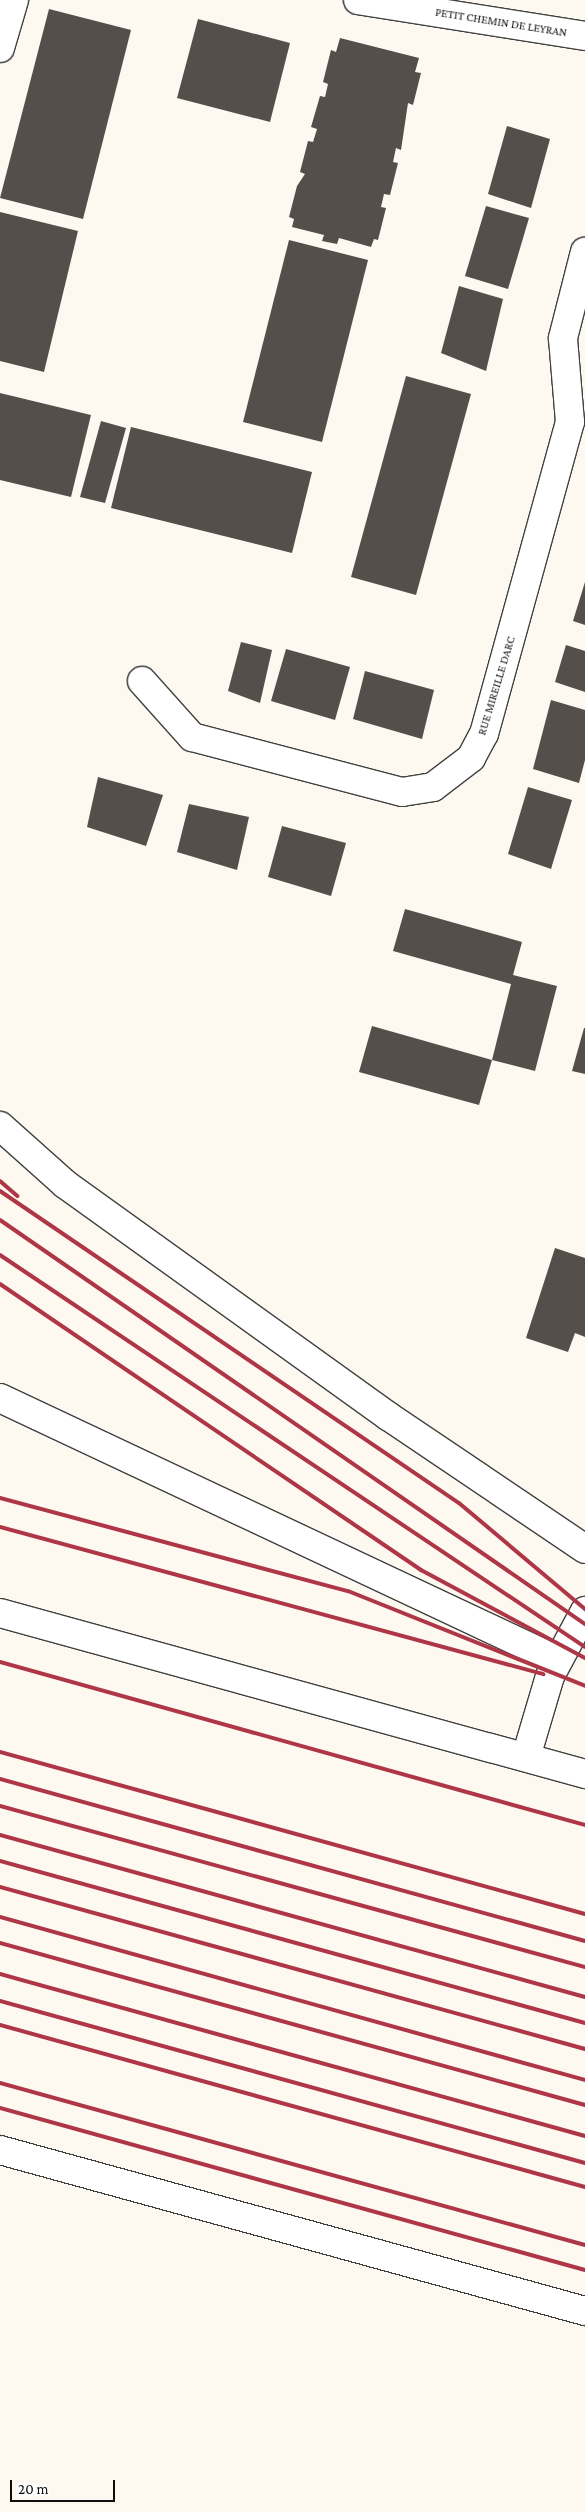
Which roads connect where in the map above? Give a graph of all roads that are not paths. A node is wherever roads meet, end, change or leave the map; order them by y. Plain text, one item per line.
1 (14, 0) edge
2 (358, 0) edge
3 (585, 36) edge
4 (0, 48) edge
5 (585, 252) edge
6 (142, 681) dead end
7 (0, 1126) edge
8 (0, 1398) edge
9 (585, 1549) edge
10 (585, 1611) edge
11 (0, 1614) edge
12 (557, 1660) junction
13 (526, 1757) junction
14 (585, 1774) edge
15 (0, 2150) edge
16 (585, 2311) edge

1 - 4 street
2 - 3 street, PETIT CHEMIN DE LEYRAN
5 - 6 street, RUE MIREILLE DARC
7 - 9 street
8 - 12 street
10 - 12 street
11 - 13 street
12 - 13 street
13 - 14 street
15 - 16 street

